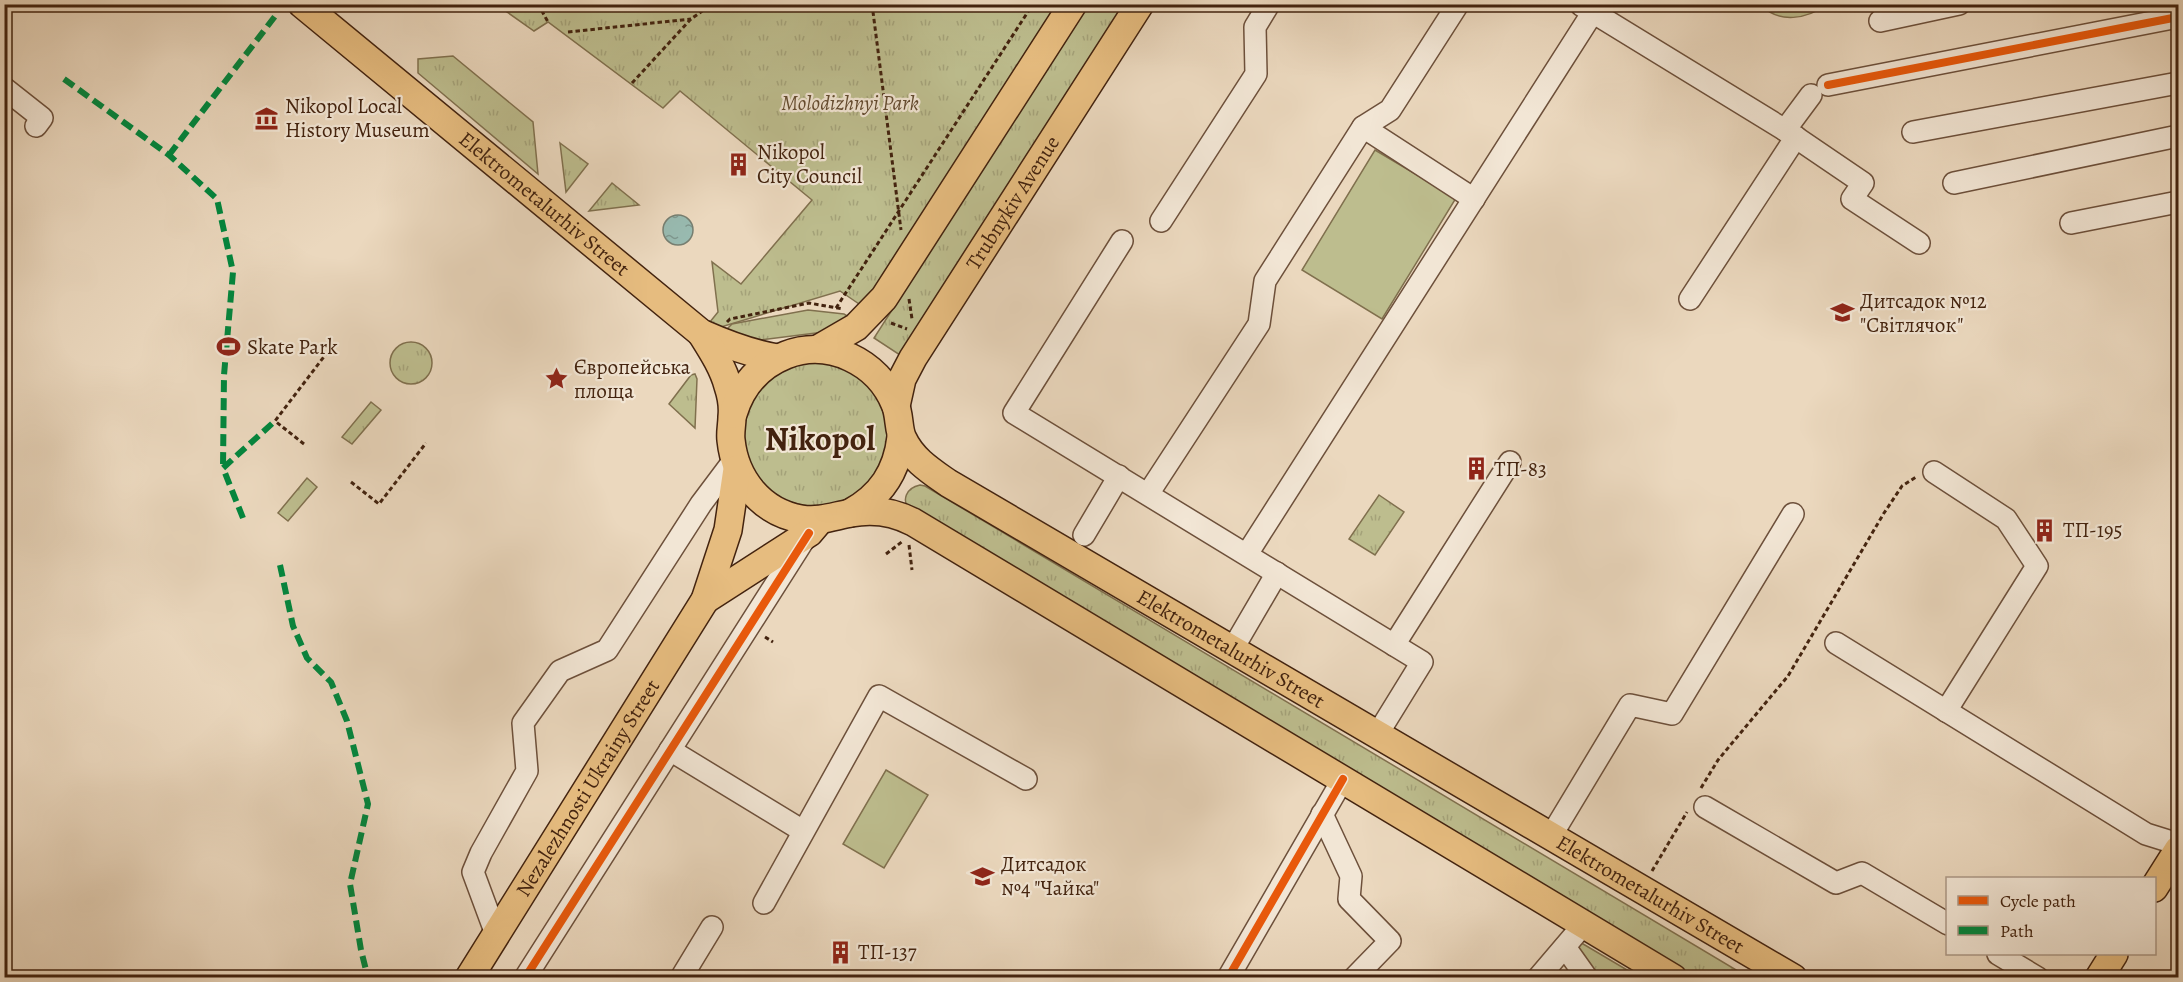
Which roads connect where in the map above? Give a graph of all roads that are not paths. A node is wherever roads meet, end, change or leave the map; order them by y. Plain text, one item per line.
1 (302, 4) edge
2 (1073, 4) edge
3 (1140, 4) edge
4 (1269, 4) edge
5 (1458, 4) edge
6 (1959, 4) edge
7 (1587, 8) edge
8 (2178, 17) edge
9 (1880, 21) dead end
10 (2178, 83) edge
11 (4, 88) edge
12 (36, 126) dead end
13 (1363, 127) junction
14 (1912, 132) dead end
15 (1791, 134) junction
16 (2178, 136) edge
17 (1954, 183) dead end
18 (1474, 199) junction
19 (2178, 202) edge
20 (1161, 221) dead end
21 (2071, 223) dead end
22 (1122, 241) dead end
23 (1919, 243) dead end
24 (1690, 299) dead end
25 (711, 330) junction
26 (818, 349) junction
27 (778, 358) junction
28 (896, 406) junction
29 (733, 414) junction
30 (901, 437) junction
31 (1510, 462) dead end
32 (735, 464) junction
33 (1934, 472) road end
34 (1119, 476) junction
35 (1148, 494) junction
36 (850, 513) junction
37 (1793, 514) dead end
38 (814, 526) junction
39 (1084, 535) dead end
40 (1247, 554) junction
41 (1277, 573) junction
42 (705, 600) junction
43 (1836, 644) dead end
44 (1394, 645) junction
45 (1232, 650) junction
46 (1946, 711) junction
47 (1377, 735) junction
48 (670, 750) junction
49 (1026, 779) dead end
50 (1343, 779) junction
51 (1698, 803) road end
52 (1322, 814) junction
53 (803, 831) junction
54 (1551, 836) junction
55 (2178, 844) edge
56 (2178, 850) edge
57 (2156, 885) edge
58 (764, 903) dead end
59 (1946, 923) edge
60 (1584, 924) junction
61 (712, 927) dead end
62 (496, 934) junction
63 (1565, 947) junction
64 (2000, 955) edge
65 (2113, 955) edge
66 (469, 978) edge
67 (525, 978) edge
68 (681, 978) edge
69 (1228, 978) edge
70 (1354, 978) edge
71 (1538, 978) edge
72 (1587, 978) edge
73 (1673, 978) edge
74 (1793, 978) edge
75 (2038, 978) edge
76 (2099, 978) edge

1 - 25 main road, Elektrometalurhiv Street
2 - 26 main road
3 - 28 main road, Trubnykiv Avenue
4 - 20 street
5 - 13 street
6 - 9 street
7 - 15 street
7 - 18 street
8 - 15 street
10 - 14 street
11 - 12 street
13 - 18 street
13 - 35 street
15 - 23 street
15 - 24 street
16 - 17 street
18 - 40 street
19 - 21 street
22 - 34 street
25 - 27 main road, Elektrometalurhiv Street
25 - 29 main road, Elektrometalurhiv Street
26 - 27 main road, Elektrometalurhiv Street
26 - 28 main road, Elektrometalurhiv Street
27 - 29 main road
28 - 30 main road, Elektrometalurhiv Street
29 - 32 main road, Elektrometalurhiv Street
30 - 36 main road
30 - 45 main road, Elektrometalurhiv Street
31 - 44 street
32 - 38 main road, Elektrometalurhiv Street
32 - 42 main road
32 - 62 street
33 - 46 street
34 - 35 street
34 - 39 street
35 - 40 street
36 - 38 main road, Elektrometalurhiv Street
36 - 50 main road, Elektrometalurhiv Street
37 - 54 street
38 - 42 main road
38 - 48 street
40 - 41 street
41 - 44 street
41 - 45 street
42 - 62 main road, Nezalezhnosti Ukrainy Street
43 - 46 street
44 - 47 street
45 - 47 main road, Elektrometalurhiv Street
46 - 55 street
47 - 54 main road, Elektrometalurhiv Street
48 - 53 street
48 - 67 street
49 - 53 street
50 - 52 street
50 - 60 main road, Elektrometalurhiv Street
51 - 59 street
52 - 69 street
52 - 70 street
53 - 58 street
54 - 74 main road, Elektrometalurhiv Street
56 - 57 main road
60 - 63 street
60 - 73 main road, Elektrometalurhiv Street
61 - 68 street
62 - 66 main road, Nezalezhnosti Ukrainy Street
63 - 71 street
63 - 72 street
64 - 75 street
65 - 76 main road

